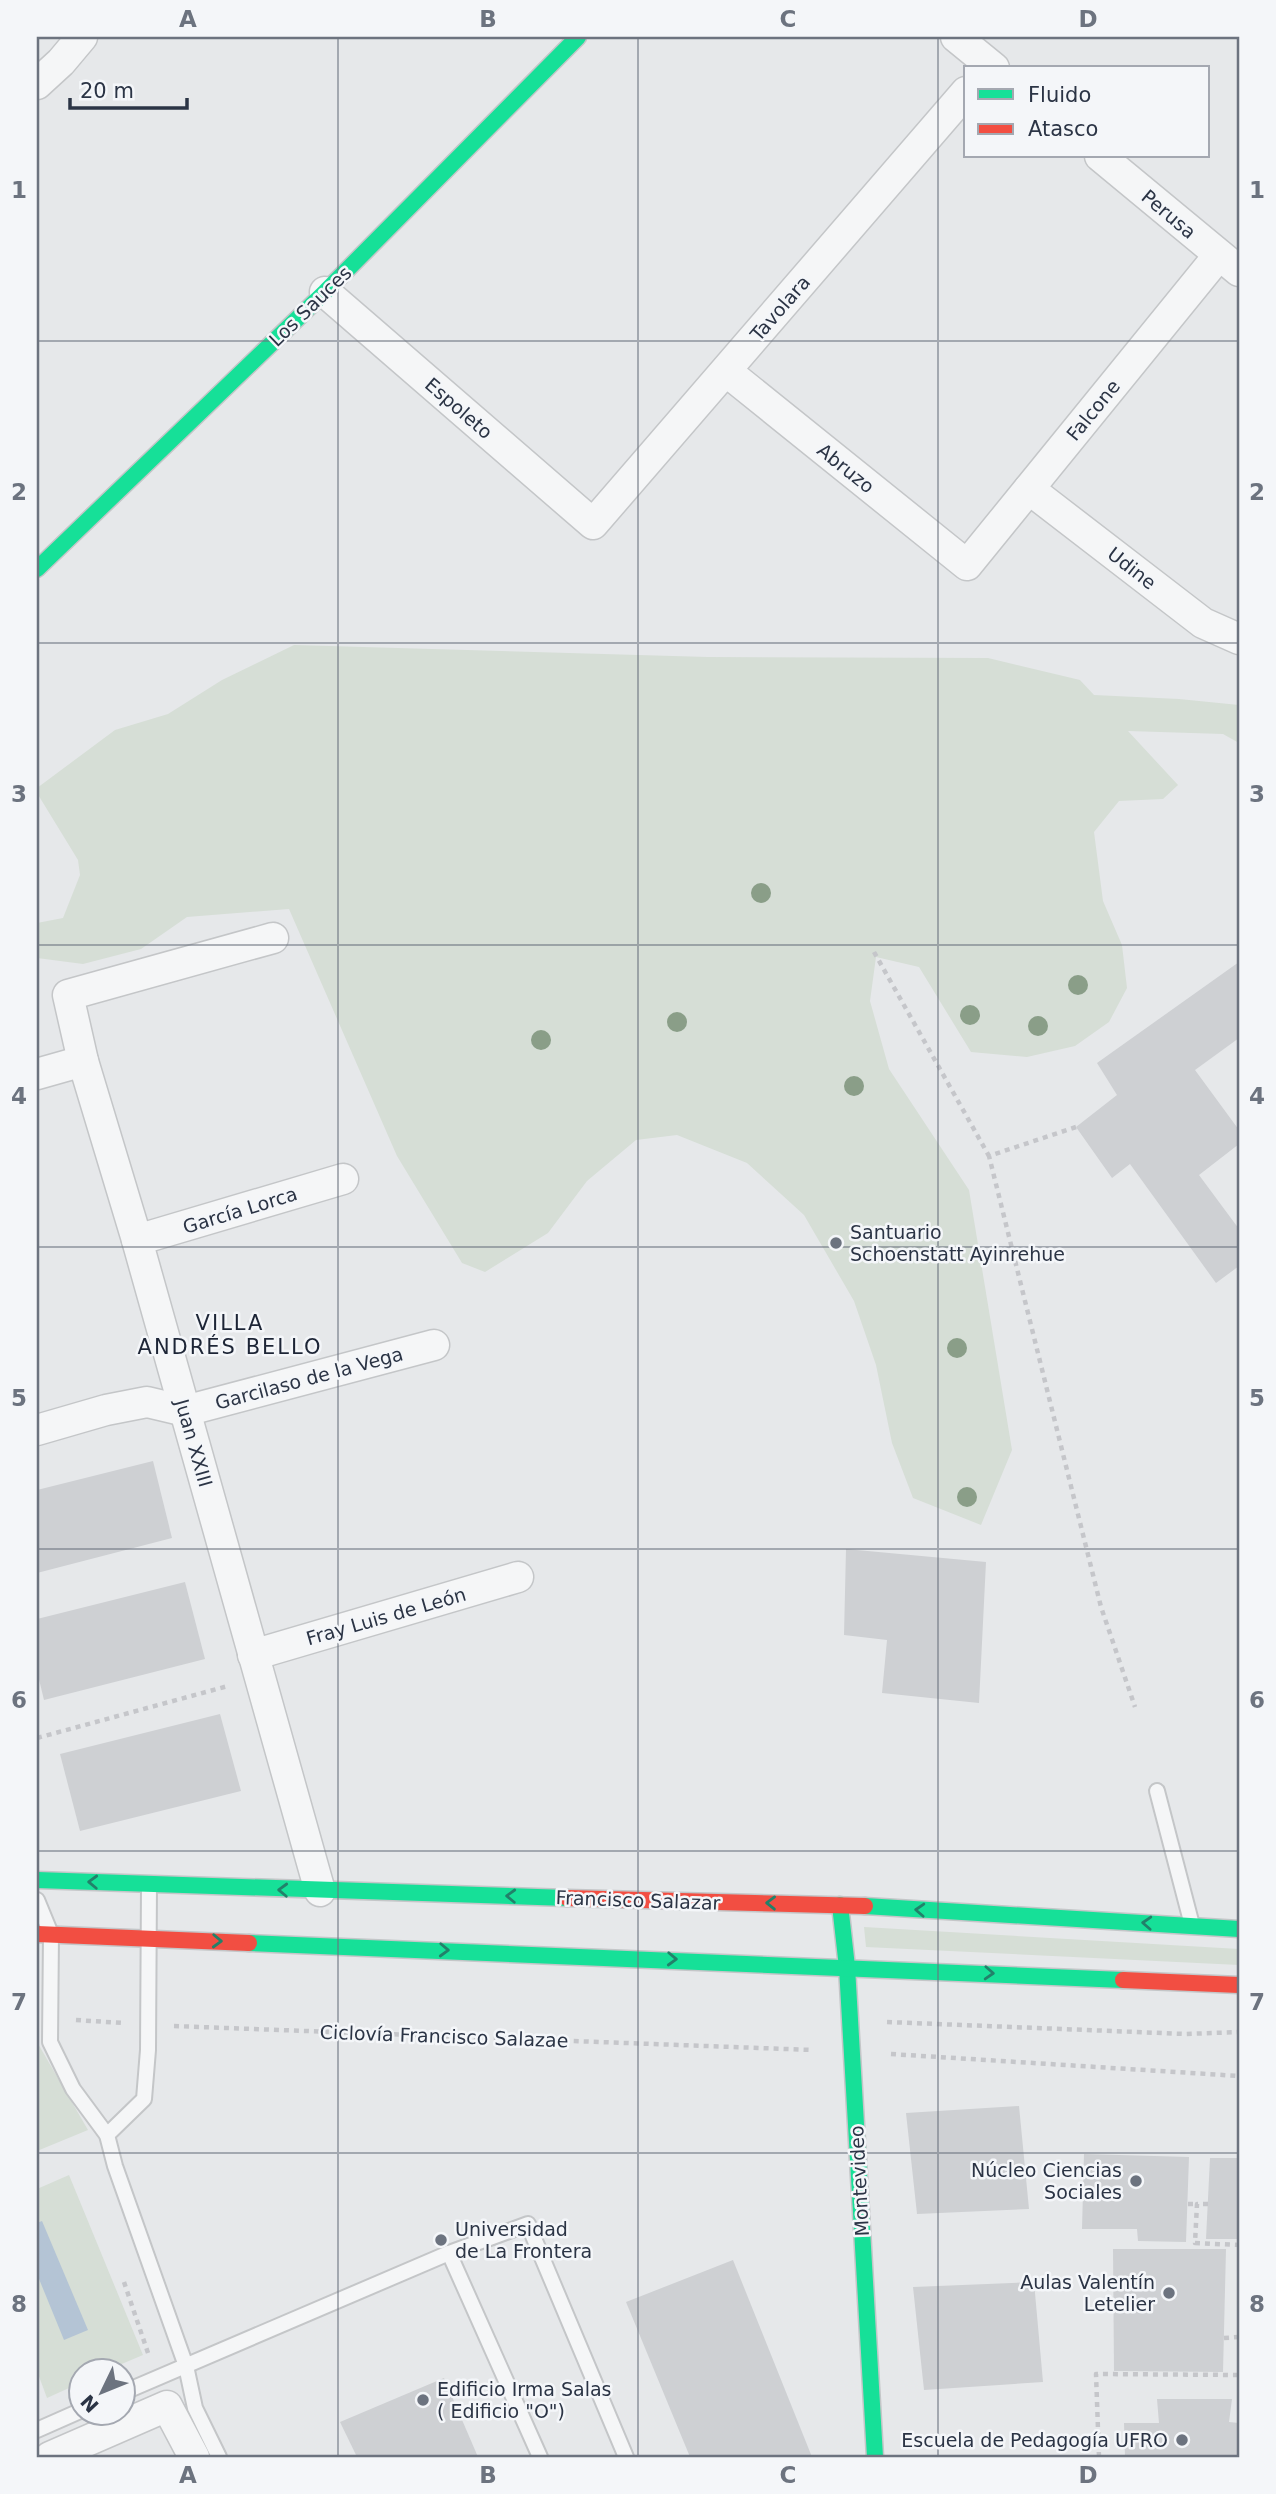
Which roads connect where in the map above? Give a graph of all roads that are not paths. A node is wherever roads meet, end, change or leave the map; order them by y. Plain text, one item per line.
1 (82, 37) edge
2 (578, 37) edge
3 (956, 37) edge
4 (989, 66) edge
5 (37, 84) edge
6 (964, 94) edge
7 (1102, 158) edge
8 (1229, 263) edge
9 (326, 292) junction
10 (726, 371) junction
11 (1029, 489) junction
12 (593, 524) joint
13 (967, 565) joint
14 (37, 569) edge
15 (1239, 639) edge
16 (273, 938) dead end
17 (83, 1060) junction
18 (37, 1074) edge
19 (343, 1179) dead end
20 (137, 1240) junction
21 (434, 1345) dead end
22 (185, 1411) junction
23 (37, 1430) edge
24 (518, 1577) dead end
25 (253, 1655) junction
26 (1157, 1791) dead end
27 (37, 1880) edge
28 (149, 1884) junction
29 (320, 1891) junction
30 (37, 1900) edge
31 (840, 1905) junction
32 (1192, 1926) junction
33 (1239, 1929) edge
34 (44, 1934) edge
35 (149, 1938) junction
36 (847, 1967) junction
37 (1239, 1985) edge
38 (107, 2135) junction
39 (449, 2253) junction
40 (186, 2366) junction
41 (136, 2387) edge
42 (66, 2417) edge
43 (37, 2430) edge
44 (50, 2457) edge
45 (194, 2457) edge
46 (219, 2457) edge
47 (540, 2457) edge
48 (626, 2457) edge
49 (875, 2457) edge

1 - 5 street
2 - 9 main road, Los Sauces
3 - 4 street
6 - 10 street, Tavolara
7 - 8 street, Perusa
8 - 11 street, Falcone
9 - 12 street, Espoleto
9 - 14 main road, Los Sauces
10 - 12 street, Tavolara
10 - 13 street, Abruzo
11 - 13 street, Falcone
11 - 15 street, Udine
16 - 17 street, Juan XXIII
17 - 18 street
17 - 20 street, Juan XXIII
19 - 20 street, García Lorca
20 - 22 street, Juan XXIII
21 - 22 street, Garcilaso de la Vega
22 - 23 street
22 - 25 street, Juan XXIII
24 - 25 street, Fray Luis de León
25 - 29 street, Juan XXIII
26 - 32 lane
28 -> 27 main road, Francisco Salazar
29 -> 28 main road, Francisco Salazar
28 - 35 lane
31 -> 29 main road, Francisco Salazar
30 - 34 lane
32 -> 31 main road, Francisco Salazar
31 - 36 main road, Montevideo
32 - 33 main road, Francisco Salazar
34 - 35 main road
34 - 38 lane
35 -> 36 main road
35 - 38 lane
36 -> 37 main road
36 - 49 main road, Montevideo
38 - 40 lane
39 - 40 lane
39 - 47 lane
39 - 48 lane
40 - 41 lane
40 - 46 lane
42 - 43 lane
44 - 45 street

